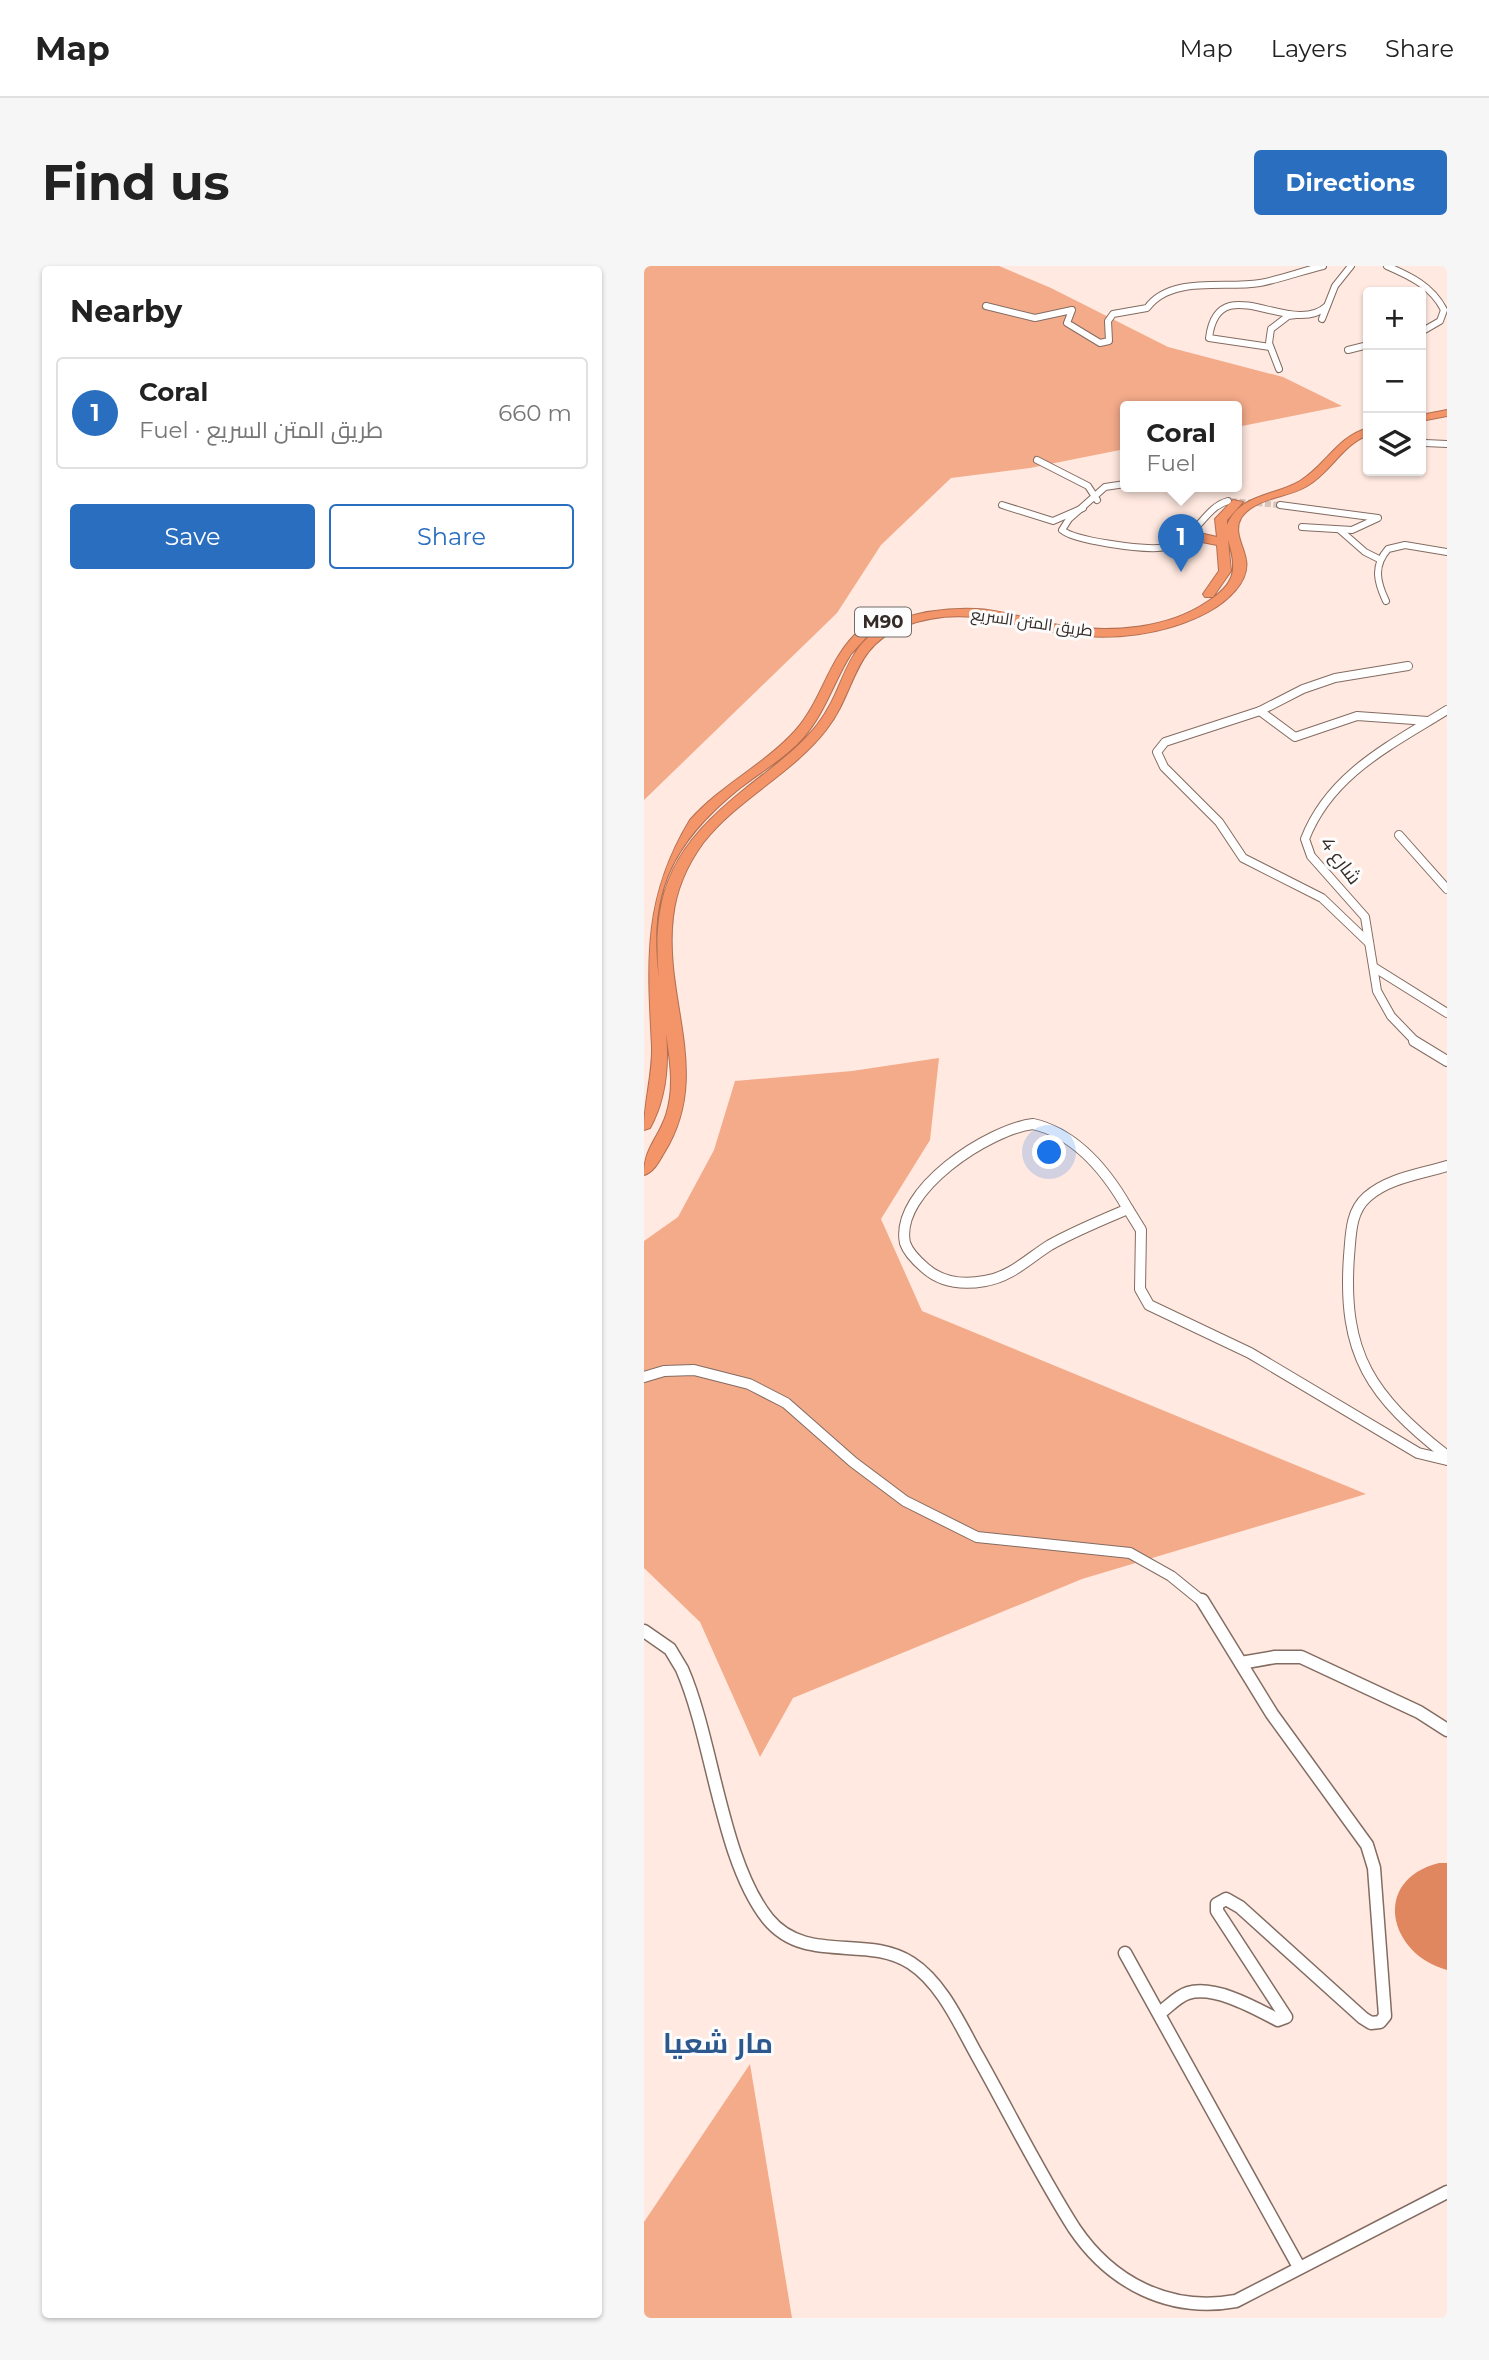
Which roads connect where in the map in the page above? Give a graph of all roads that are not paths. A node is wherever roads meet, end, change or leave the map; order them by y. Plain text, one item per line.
1 (1323, 266) edge
2 (1351, 266) edge
3 (1387, 266) edge
4 (1426, 287) edge
5 (1426, 287) edge
6 (986, 306) dead end
7 (1327, 306) junction
8 (1296, 315) junction
9 (1322, 320) dead end
10 (1426, 329) edge
11 (1363, 346) edge
12 (1270, 347) junction
13 (1348, 350) dead end
14 (1279, 369) dead end
15 (1447, 413) edge
16 (1426, 417) edge
17 (1447, 420) edge
18 (1426, 423) edge
19 (1363, 426) edge
20 (1363, 433) edge
21 (1426, 443) edge
22 (1447, 444) edge
23 (1037, 460) dead end
24 (1120, 485) edge
25 (1097, 500) junction
26 (1228, 501) tunnel mouth
27 (1002, 505) dead end
28 (1280, 505) tunnel mouth
29 (1087, 508) junction
30 (1302, 527) dead end
31 (1341, 531) junction
32 (1186, 536) junction
33 (1222, 543) junction
34 (1447, 552) edge
35 (1380, 559) junction
36 (1386, 601) dead end
37 (1408, 666) dead end
38 (1447, 710) edge
39 (1260, 711) junction
40 (1430, 721) junction
41 (1399, 835) dead end
42 (1447, 889) edge
43 (1369, 943) junction
44 (1375, 968) junction
45 (1447, 1013) edge
46 (1447, 1061) edge
47 (649, 1108) edge
48 (644, 1124) edge
49 (1447, 1166) edge
50 (644, 1169) edge
51 (1128, 1209) junction
52 (644, 1377) edge
53 (1447, 1458) edge
54 (644, 1631) edge
55 (1241, 1664) junction
56 (1447, 1730) edge
57 (1125, 1953) dead end
58 (1161, 2012) junction
59 (1447, 2192) edge
60 (1299, 2267) junction

1 - 6 street
2 - 7 street
3 - 4 street
5 - 10 street
7 - 8 street
7 - 9 street
8 - 12 street
8 - 12 street
11 - 13 street
12 - 14 street
15 - 16 highway
17 - 18 highway
19 - 33 highway, طريق المتن السريع / M90
20 - 50 highway, طريق المتن السريع / M90
21 - 22 street
23 - 25 street
24 - 25 street
25 - 29 street
26 - 32 street
27 - 29 street
28 - 31 street
29 - 32 street
30 - 31 street
31 - 35 street
32 - 33 highway
33 - 47 highway, طريق المتن السريع / M90
34 - 35 street
35 - 36 street
37 - 39 street
38 - 40 street, شارع 4
39 - 40 street
39 - 43 street
40 - 43 street, شارع 4
41 - 42 street
43 - 44 street, شارع 4
44 - 45 street
44 - 46 street, شارع 4
47 - 48 highway, طريق المتن السريع / M90
49 - 53 street
51 - 51 street
51 - 53 street
52 - 55 street
54 - 60 street
55 - 56 street
55 - 58 street
57 - 58 street
58 - 60 street
59 - 60 street

